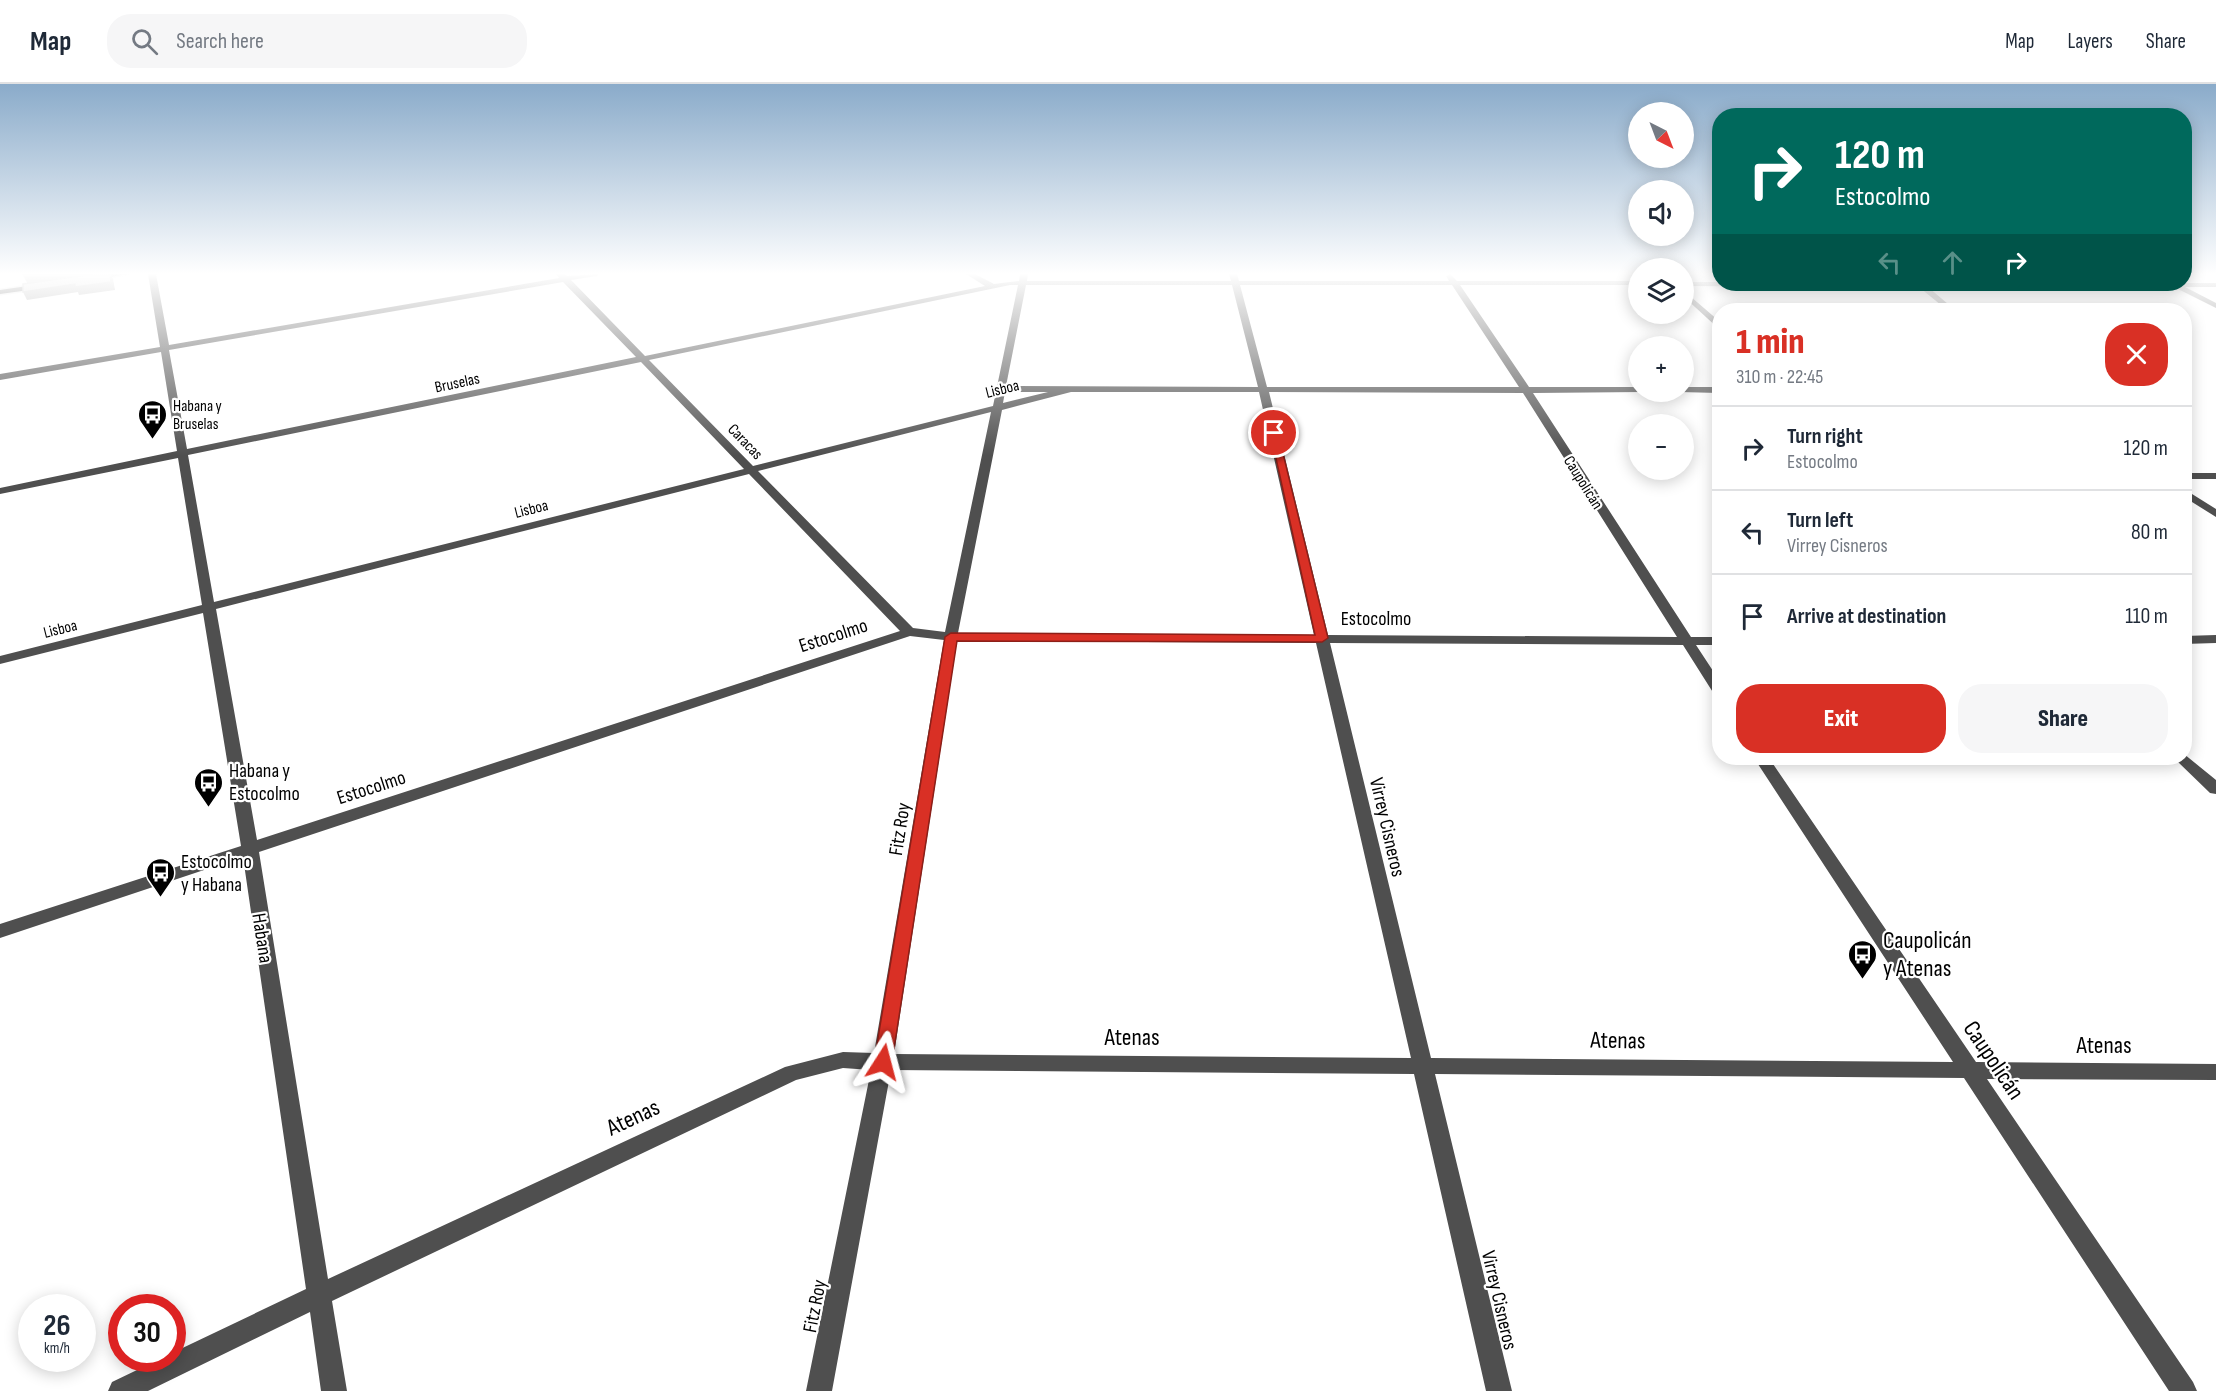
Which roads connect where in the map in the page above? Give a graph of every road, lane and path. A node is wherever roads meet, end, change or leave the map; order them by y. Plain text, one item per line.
1 (164, 335) edge
2 (238, 335) edge
3 (621, 335) edge
4 (758, 335) edge
5 (1012, 335) edge
6 (1249, 335) edge
7 (1489, 335) edge
8 (166, 348) junction
9 (644, 359) junction
10 (0, 377) edge
11 (1263, 388) junction
12 (1071, 389) junction
13 (1526, 390) junction
14 (1628, 390) edge
15 (1694, 390) edge
16 (1712, 390) edge
17 (1000, 397) junction
18 (183, 453) junction
19 (752, 469) junction
20 (2192, 476) edge
21 (2216, 476) edge
22 (0, 491) edge
23 (2192, 498) edge
24 (2216, 514) edge
25 (209, 607) junction
26 (909, 632) junction
27 (951, 637) junction
28 (1322, 638) junction
29 (2216, 639) edge
30 (2192, 640) edge
31 (1686, 641) junction
32 (1712, 641) edge
33 (0, 660) edge
34 (1712, 681) edge
35 (1767, 765) edge
36 (2190, 765) edge
37 (2216, 789) edge
38 (250, 850) junction
39 (0, 931) edge
40 (883, 1062) junction
41 (1423, 1065) junction
42 (1969, 1070) junction
43 (2216, 1072) edge
44 (317, 1296) junction
45 (121, 1391) edge
46 (334, 1391) edge
47 (819, 1391) edge
48 (1499, 1391) edge
49 (2184, 1391) edge

1 - 8 street, Habana
2 - 8 street
3 - 9 street, Caracas
4 - 9 street, Bruselas
5 - 17 street, Fitz Roy
6 - 11 street, Virrey Cisneros
7 - 13 street, Caupolicán
8 - 10 street
8 - 18 street, Habana
9 - 18 street, Bruselas
9 - 19 street, Caracas
11 - 12 street, Lisboa
11 - 13 street, Lisboa
11 - 28 street, Virrey Cisneros
12 - 17 street, Lisboa
12 - 17 street, Lisboa
13 - 14 street, Lisboa
13 - 31 street, Caupolicán
15 - 16 street
17 - 19 street, Lisboa
17 - 27 street, Fitz Roy
18 - 22 street, Bruselas
18 - 25 street, Habana
19 - 25 street, Lisboa
19 - 26 street, Caracas
20 - 21 street
23 - 24 street
25 - 33 street, Lisboa
25 - 38 street, Habana
26 - 27 street, Estocolmo
26 - 38 street, Estocolmo
27 - 28 street, Estocolmo
27 - 40 street, Fitz Roy
28 - 31 street, Estocolmo
28 - 41 street, Virrey Cisneros
29 - 30 street
31 - 32 street, Estocolmo
31 - 34 street, Caupolicán
35 - 42 street, Caupolicán
36 - 37 street
38 - 39 street, Estocolmo
38 - 44 street, Habana
40 - 41 street, Atenas
40 - 44 street, Atenas
40 - 47 street, Fitz Roy
41 - 42 street, Atenas
41 - 48 street, Virrey Cisneros
42 - 43 street, Atenas
42 - 49 street, Caupolicán
44 - 45 street, Atenas
44 - 46 street, Habana

